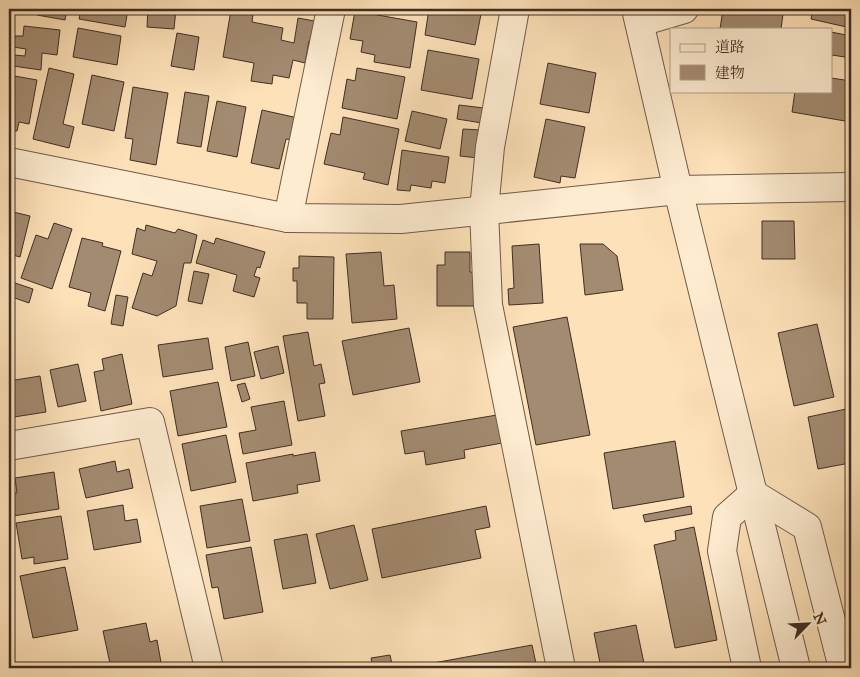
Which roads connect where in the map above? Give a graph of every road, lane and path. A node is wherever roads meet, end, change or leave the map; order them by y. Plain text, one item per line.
1 (331, 9) edge
2 (515, 9) edge
3 (684, 9) edge
4 (638, 16) edge
5 (9, 162) edge
6 (851, 187) edge
7 (678, 190) junction
8 (484, 210) junction
9 (288, 218) junction
10 (9, 446) edge
11 (753, 494) junction
12 (794, 657) edge
13 (209, 668) edge
14 (561, 668) edge
15 (747, 668) edge
16 (843, 668) edge

1 - 9 street
2 - 8 street
3 - 4 street
4 - 7 street
5 - 9 street
6 - 7 street
7 - 8 street
7 - 11 street
8 - 9 street
8 - 14 street
10 - 13 street
11 - 12 street
11 - 15 street
11 - 16 street

